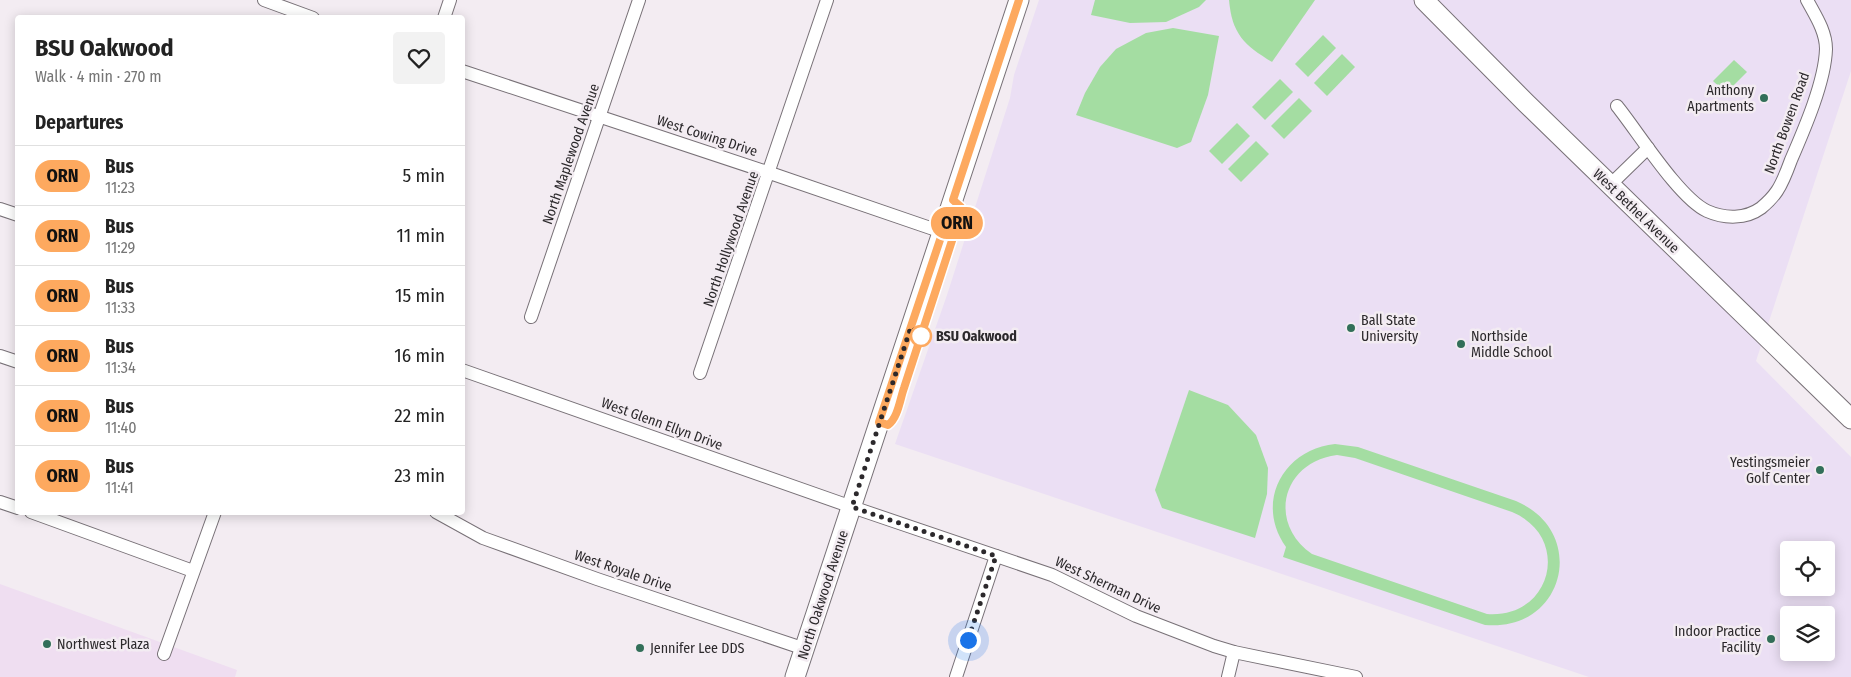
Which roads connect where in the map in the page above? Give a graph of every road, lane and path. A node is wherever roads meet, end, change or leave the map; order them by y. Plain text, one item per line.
1 (450, 0) edge
2 (639, 0) edge
3 (827, 0) edge
4 (1019, 0) edge
5 (1424, 0) edge
6 (1807, 0) edge
7 (272, 1) edge
8 (306, 15) edge
9 (445, 15) edge
10 (465, 72) edge
11 (1617, 106) dead end
12 (600, 116) junction
13 (1648, 148) junction
14 (770, 173) junction
15 (1610, 185) junction
16 (0, 209) edge
17 (15, 214) edge
18 (942, 232) junction
19 (531, 317) dead end
20 (0, 356) edge
21 (15, 361) edge
22 (465, 371) edge
23 (700, 373) dead end
24 (1850, 416) edge
25 (0, 502) edge
26 (15, 507) edge
27 (852, 507) junction
28 (39, 515) edge
29 (214, 515) edge
30 (441, 515) edge
31 (996, 556) junction
32 (194, 571) junction
33 (805, 649) junction
34 (1234, 652) junction
35 (164, 654) dead end
36 (795, 677) edge
37 (956, 677) edge
38 (1228, 677) edge
39 (1356, 677) edge

1 - 9 street
2 - 12 street, North Maplewood Avenue
3 - 14 street, North Hollywood Avenue
4 - 18 street, North Oakwood Avenue
5 - 15 street, West Bethel Avenue
6 - 13 street, North Bowen Road
7 - 8 street
10 - 12 street, West Cowing Drive
11 - 13 street, North Bowen Road
12 - 14 street, West Cowing Drive
12 - 19 street, North Maplewood Avenue
13 - 15 street
14 - 18 street, West Cowing Drive
14 - 23 street, North Hollywood Avenue
15 - 24 street, West Bethel Avenue
16 - 17 street
18 - 27 street, North Oakwood Avenue
20 - 21 street
22 - 27 street, West Glenn Ellyn Drive
25 - 26 street
27 - 31 street, West Sherman Drive
27 - 33 street, North Oakwood Avenue
28 - 32 street
29 - 32 street
30 - 33 street, West Royale Drive
31 - 34 street, West Sherman Drive
31 - 37 street
32 - 35 street
33 - 36 street, North Oakwood Avenue
34 - 38 street
34 - 39 street, West Sherman Drive

